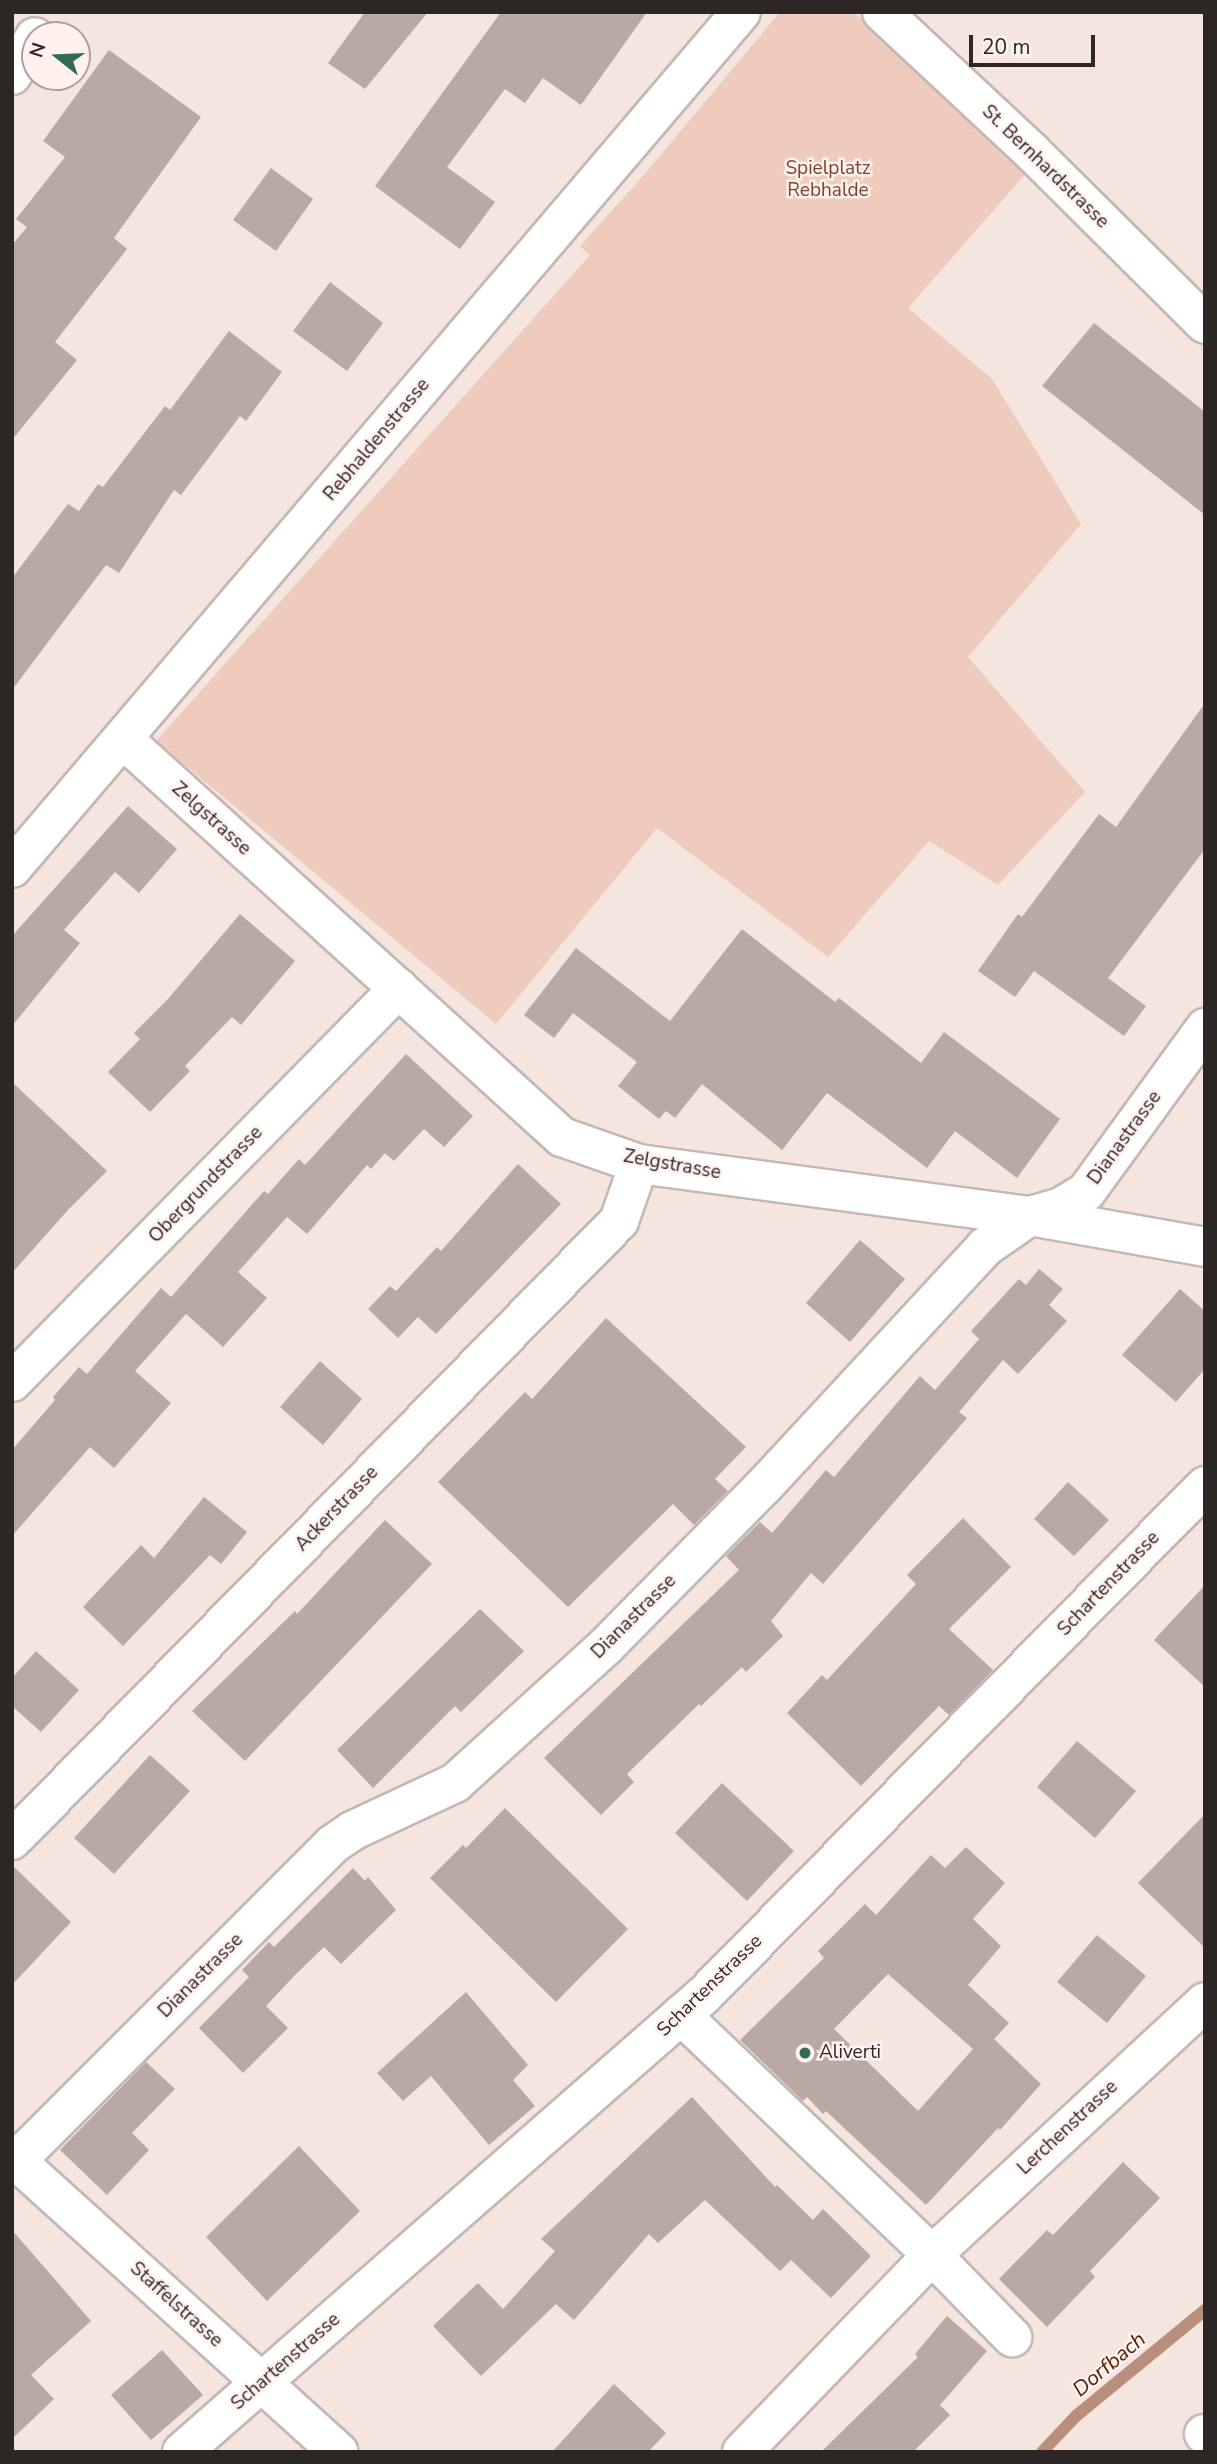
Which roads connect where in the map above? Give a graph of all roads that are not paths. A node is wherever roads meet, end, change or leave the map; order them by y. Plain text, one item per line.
1 (741, 12) edge
2 (882, 12) edge
3 (21, 45) edge
4 (12, 75) edge
5 (1205, 324) edge
6 (123, 739) junction
7 (12, 868) edge
8 (399, 988) junction
9 (1205, 1028) edge
10 (639, 1164) junction
11 (1030, 1216) junction
12 (1205, 1247) edge
13 (12, 1382) edge
14 (1205, 1486) edge
15 (12, 1840) edge
16 (1205, 2002) edge
17 (681, 2015) junction
18 (14, 2159) edge
19 (932, 2255) junction
20 (1012, 2337) dead end
21 (263, 2381) junction
22 (182, 2452) edge
23 (339, 2452) edge
24 (742, 2452) edge

1 - 6 street, Rebhaldenstrasse
2 - 5 street, St. Bernhardstrasse
3 - 4 street
6 - 7 street, Rebhaldenstrasse
6 - 8 street, Zelgstrasse
8 - 10 street, Zelgstrasse
8 - 13 street, Obergrundstrasse
9 - 11 street, Dianastrasse
10 - 11 street, Zelgstrasse
10 - 15 street, Ackerstrasse
11 - 12 street, Zelgstrasse
11 - 18 street, Dianastrasse
14 - 17 street, Schartenstrasse
16 - 19 street, Lerchenstrasse
17 - 19 street
17 - 21 street, Schartenstrasse
18 - 21 street, Staffelstrasse
19 - 20 street
19 - 24 street, Lerchenstrasse
21 - 22 street, Schartenstrasse
21 - 23 street, Staffelstrasse

